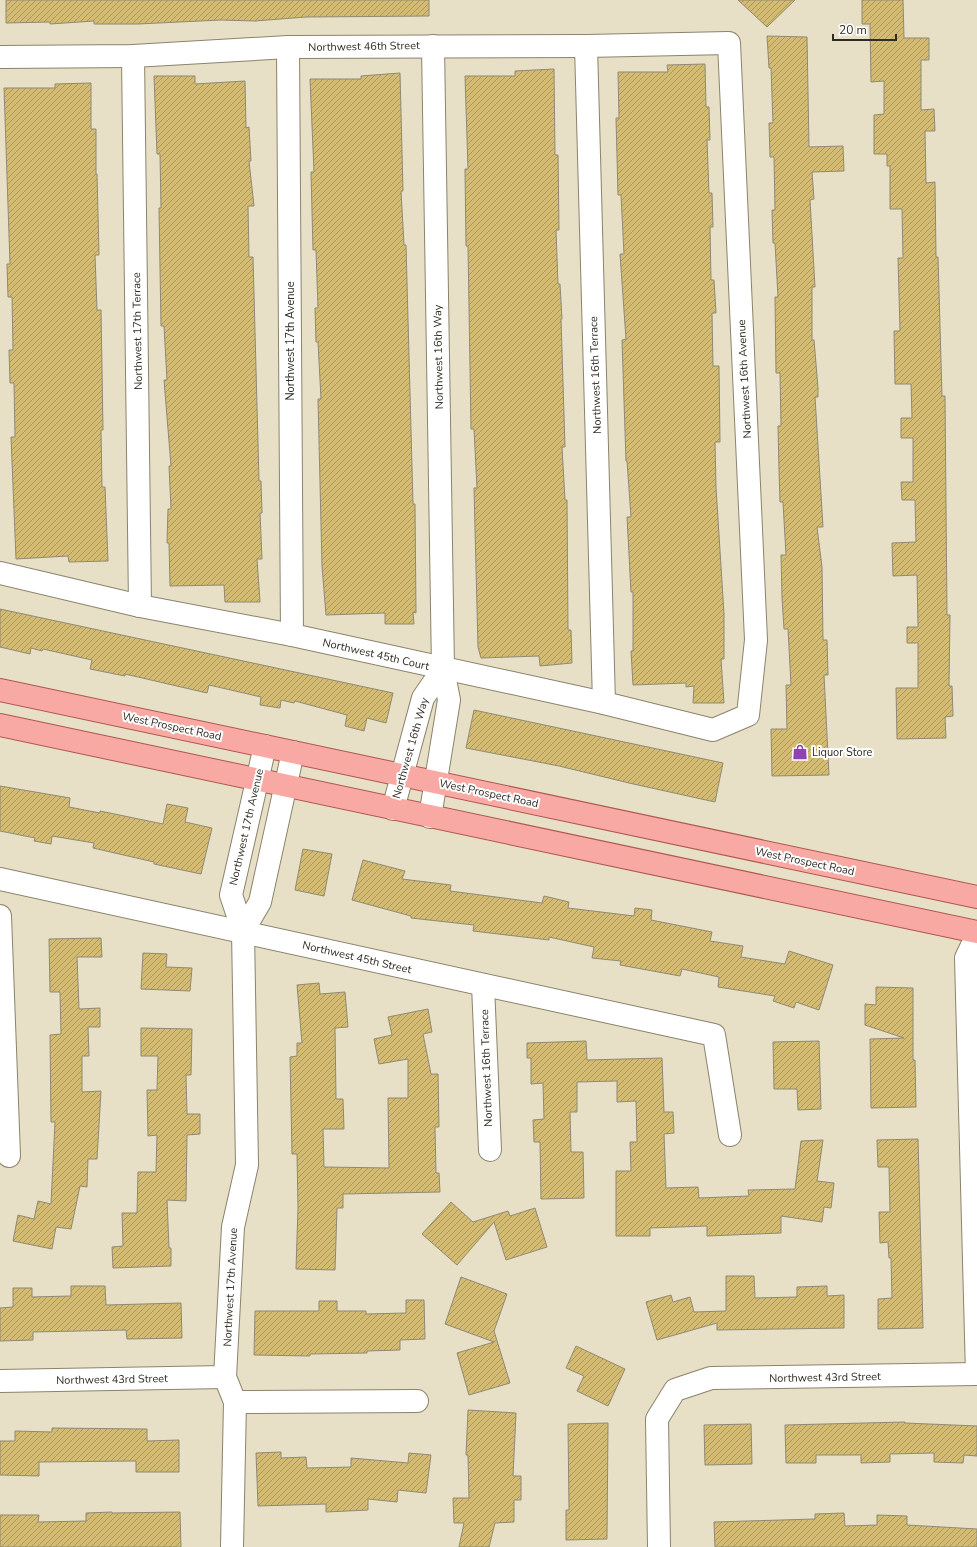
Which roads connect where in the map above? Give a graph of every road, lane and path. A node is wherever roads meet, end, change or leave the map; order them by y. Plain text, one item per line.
1 (729, 43) joint
2 (433, 46) junction
3 (586, 46) junction
4 (288, 47) junction
5 (133, 56) junction
6 (0, 57) edge
7 (0, 573) edge
8 (140, 606) junction
9 (292, 635) junction
10 (443, 669) junction
11 (0, 690) edge
12 (604, 704) junction
13 (748, 715) joint
14 (0, 725) edge
15 (264, 746) junction
16 (293, 752) junction
17 (402, 775) junction
18 (257, 780) junction
19 (436, 782) junction
20 (286, 786) junction
21 (393, 809) junction
22 (430, 817) junction
23 (0, 879) edge
24 (977, 897) edge
25 (0, 916) edge
26 (243, 931) junction
27 (977, 933) edge
28 (483, 985) junction
29 (730, 1135) dead end
30 (490, 1150) dead end
31 (9, 1156) dead end
32 (977, 1374) edge
33 (225, 1377) junction
34 (0, 1381) edge
35 (417, 1401) dead end
36 (235, 1402) junction
37 (232, 1547) edge
38 (659, 1547) edge

1 - 3 street, Northwest 46th Street
1 - 13 street, Northwest 16th Avenue
2 - 3 street, Northwest 46th Street
2 - 4 street, Northwest 46th Street
2 - 10 street, Northwest 16th Way
3 - 12 street, Northwest 16th Terrace
4 - 5 street, Northwest 46th Street
4 - 9 street, Northwest 17th Avenue
5 - 6 street, Northwest 46th Street
5 - 8 street, Northwest 17th Terrace
7 - 8 street, Northwest 45th Court
8 - 9 street, Northwest 45th Court
9 - 10 street, Northwest 45th Court
10 - 12 street, Northwest 45th Court
10 - 17 street, Northwest 16th Way
10 - 19 street, Northwest 16th Way
11 - 15 main road, West Prospect Road
12 - 13 street, Northwest 45th Court
14 - 18 main road
15 - 16 main road, West Prospect Road
15 - 18 street, Northwest 17th Avenue
16 - 17 main road, West Prospect Road
16 - 20 street
17 - 19 main road, West Prospect Road
17 - 21 street, Northwest 16th Way
18 - 20 main road
18 - 26 street, Northwest 17th Avenue
19 - 22 street, Northwest 16th Way
19 - 24 main road, West Prospect Road
20 - 21 main road
20 - 26 street
21 - 22 main road
22 - 27 main road
23 - 26 street, Northwest 45th Street
25 - 31 street
26 - 28 street, Northwest 45th Street
26 - 33 street, Northwest 17th Avenue
27 - 32 street
28 - 29 street, Northwest 45th Street
28 - 30 street, Northwest 16th Terrace
32 - 38 street, Northwest 43rd Street
33 - 34 street, Northwest 43rd Street
33 - 36 street, Northwest 17th Avenue
35 - 36 street
36 - 37 street, Northwest 17th Avenue

